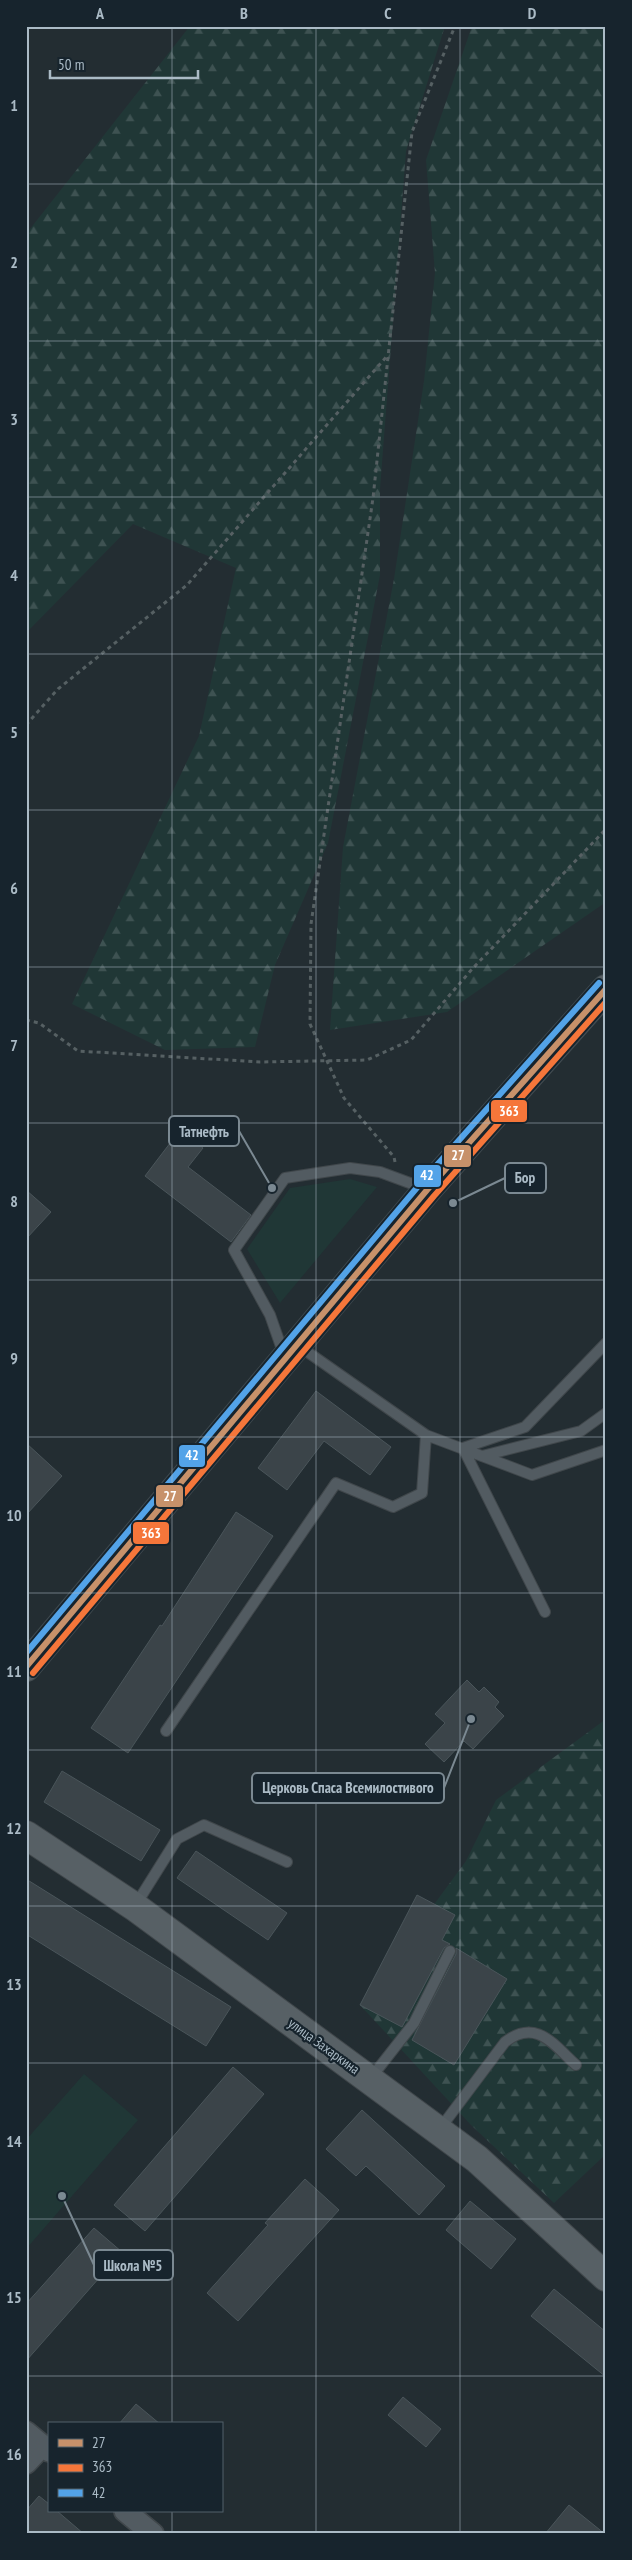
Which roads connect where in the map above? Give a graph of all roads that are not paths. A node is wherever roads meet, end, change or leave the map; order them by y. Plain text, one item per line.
1 (606, 989) edge
2 (427, 1190) junction
3 (606, 1343) edge
4 (290, 1351) junction
5 (606, 1413) edge
6 (426, 1434) junction
7 (463, 1448) junction
8 (606, 1450) edge
9 (482, 1456) junction
10 (546, 1612) dead end
11 (26, 1667) edge
12 (166, 1731) dead end
13 (26, 1835) edge
14 (287, 1862) dead end
15 (135, 1907) junction
16 (450, 1951) dead end
17 (576, 2065) dead end
18 (369, 2080) junction
19 (438, 2131) junction
20 (606, 2277) edge
21 (39, 2443) edge
22 (26, 2463) edge
23 (126, 2512) edge
24 (153, 2534) edge

1 - 2 main road
2 - 4 main road
2 - 4 lane
3 - 7 lane
4 - 6 lane
4 - 11 main road
5 - 9 lane
6 - 7 lane
6 - 12 lane
7 - 9 lane
7 - 10 lane
8 - 9 lane
13 - 15 street, улица Захаркина
14 - 15 lane
15 - 18 street, улица Захаркина
16 - 18 lane
17 - 19 lane
18 - 19 street, улица Захаркина
19 - 20 street, улица Захаркина
21 - 22 street
23 - 24 street

